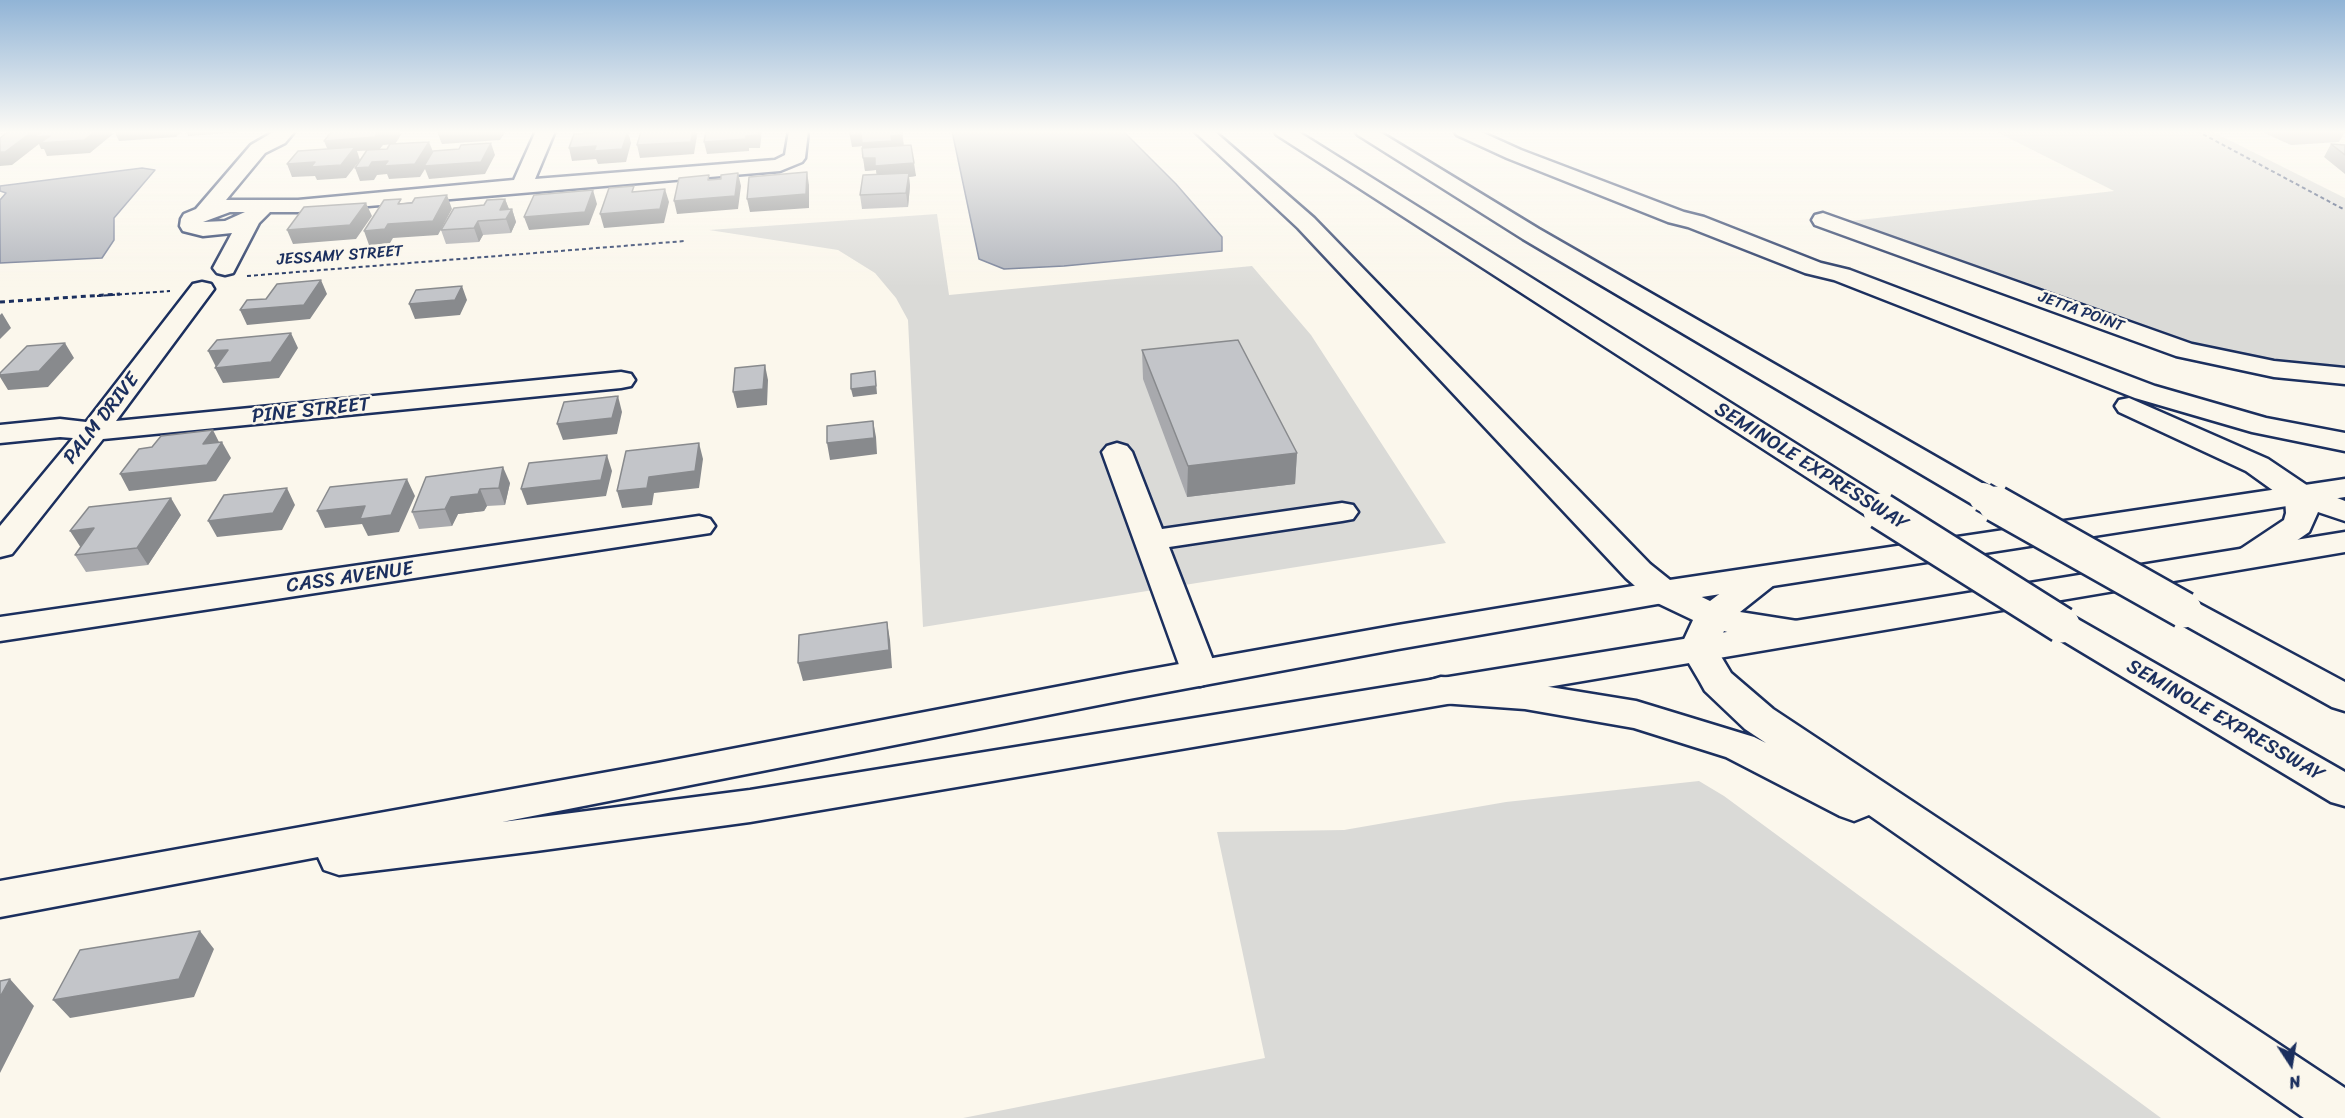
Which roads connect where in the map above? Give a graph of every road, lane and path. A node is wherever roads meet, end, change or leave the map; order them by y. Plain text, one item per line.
1 (229, 183) edge
2 (253, 183) edge
3 (523, 183) edge
4 (562, 183) edge
5 (1261, 183) edge
6 (1366, 183) edge
7 (1449, 183) edge
8 (1588, 183) edge
9 (2295, 183) edge
10 (522, 186) junction
11 (2345, 210) edge
12 (250, 212) junction
13 (1823, 220) dead end
14 (685, 242) dead end
15 (225, 268) dead end
16 (1813, 268) junction
17 (202, 289) junction
18 (0, 302) edge
19 (2345, 376) edge
20 (621, 380) dead end
21 (94, 431) junction
22 (0, 434) edge
23 (2345, 442) edge
24 (1117, 452) dead end
25 (2345, 488) edge
26 (2300, 495) junction
27 (1342, 512) dead end
28 (2345, 512) edge
29 (699, 526) dead end
30 (1150, 540) junction
31 (2345, 542) edge
32 (0, 547) edge
33 (2251, 557) junction
34 (1762, 578) junction
35 (1663, 592) junction
36 (0, 630) edge
37 (1705, 632) junction
38 (1200, 673) junction
39 (1441, 690) junction
40 (2345, 698) edge
41 (2345, 791) edge
42 (1967, 861) junction
43 (45, 892) junction
44 (0, 899) edge
45 (2345, 1117) edge

1 - 12 main road
2 - 12 main road
3 - 10 main road
4 - 10 main road
5 - 35 main road
6 - 41 main road, SEMINOLE EXPRESSWAY, bridge
7 - 40 main road, bridge
8 - 16 main road
9 - 11 path
10 - 12 main road
12 - 15 main road
13 - 19 main road, JETTA POINT
14 - 17 path, JESSAMY STREET
16 - 23 main road
16 - 26 main road
17 - 18 path, JESSAMY STREET
17 - 21 main road, PALM DRIVE
20 - 21 main road, PINE STREET
21 - 22 main road, PINE STREET
21 - 32 main road, PALM DRIVE
24 - 30 main road
25 - 26 main road
26 - 28 main road
26 - 33 main road
26 - 34 main road
27 - 30 main road
29 - 36 main road, CASS AVENUE
30 - 38 main road
31 - 33 main road
33 - 37 main road
34 - 35 main road
34 - 37 main road
35 - 37 main road
35 - 38 main road
37 - 39 main road
37 - 42 main road
38 - 43 main road
39 - 42 main road
39 - 43 main road
42 - 45 main road
43 - 44 main road

